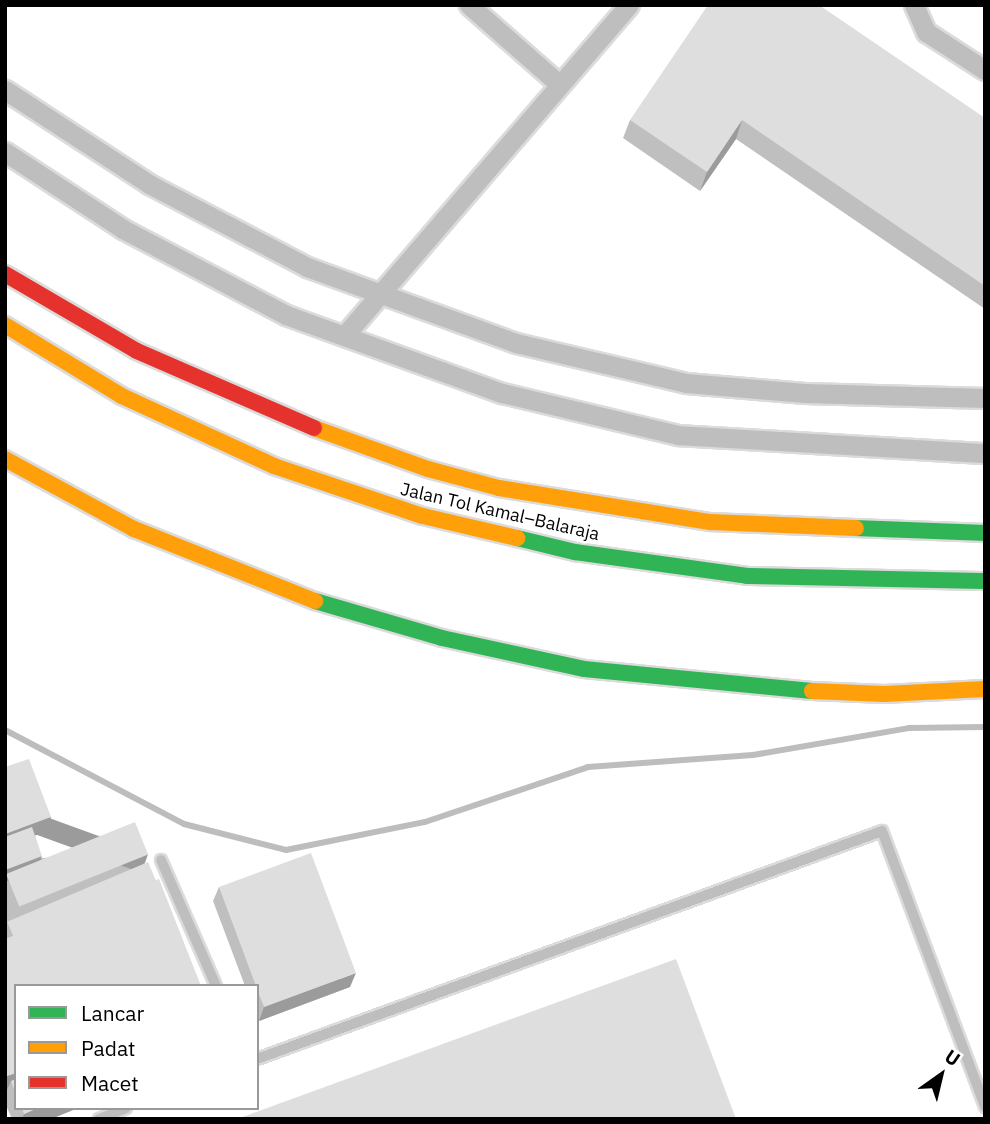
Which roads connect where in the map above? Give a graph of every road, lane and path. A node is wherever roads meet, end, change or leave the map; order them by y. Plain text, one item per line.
1 (469, 5) edge
2 (629, 5) edge
3 (914, 5) edge
4 (985, 70) edge
5 (559, 84) junction
6 (5, 90) edge
7 (5, 152) edge
8 (5, 274) edge
9 (377, 292) junction
10 (5, 325) edge
11 (344, 335) junction
12 (985, 398) edge
13 (985, 453) edge
14 (5, 459) edge
15 (985, 533) edge
16 (985, 581) edge
17 (985, 689) edge
18 (161, 860) dead end
19 (215, 984) edge
20 (259, 1058) edge
21 (985, 1107) edge
22 (121, 1110) edge
23 (99, 1119) edge

1 - 5 street
2 - 5 street
3 - 4 street
5 - 9 street
6 - 9 street
7 - 11 street
8 - 15 highway
9 - 11 street
9 - 12 street
10 - 16 highway, Jalan Tol Kamal–Balaraja
11 - 13 street
14 - 17 highway
18 - 19 lane
20 - 21 lane
22 - 23 lane

